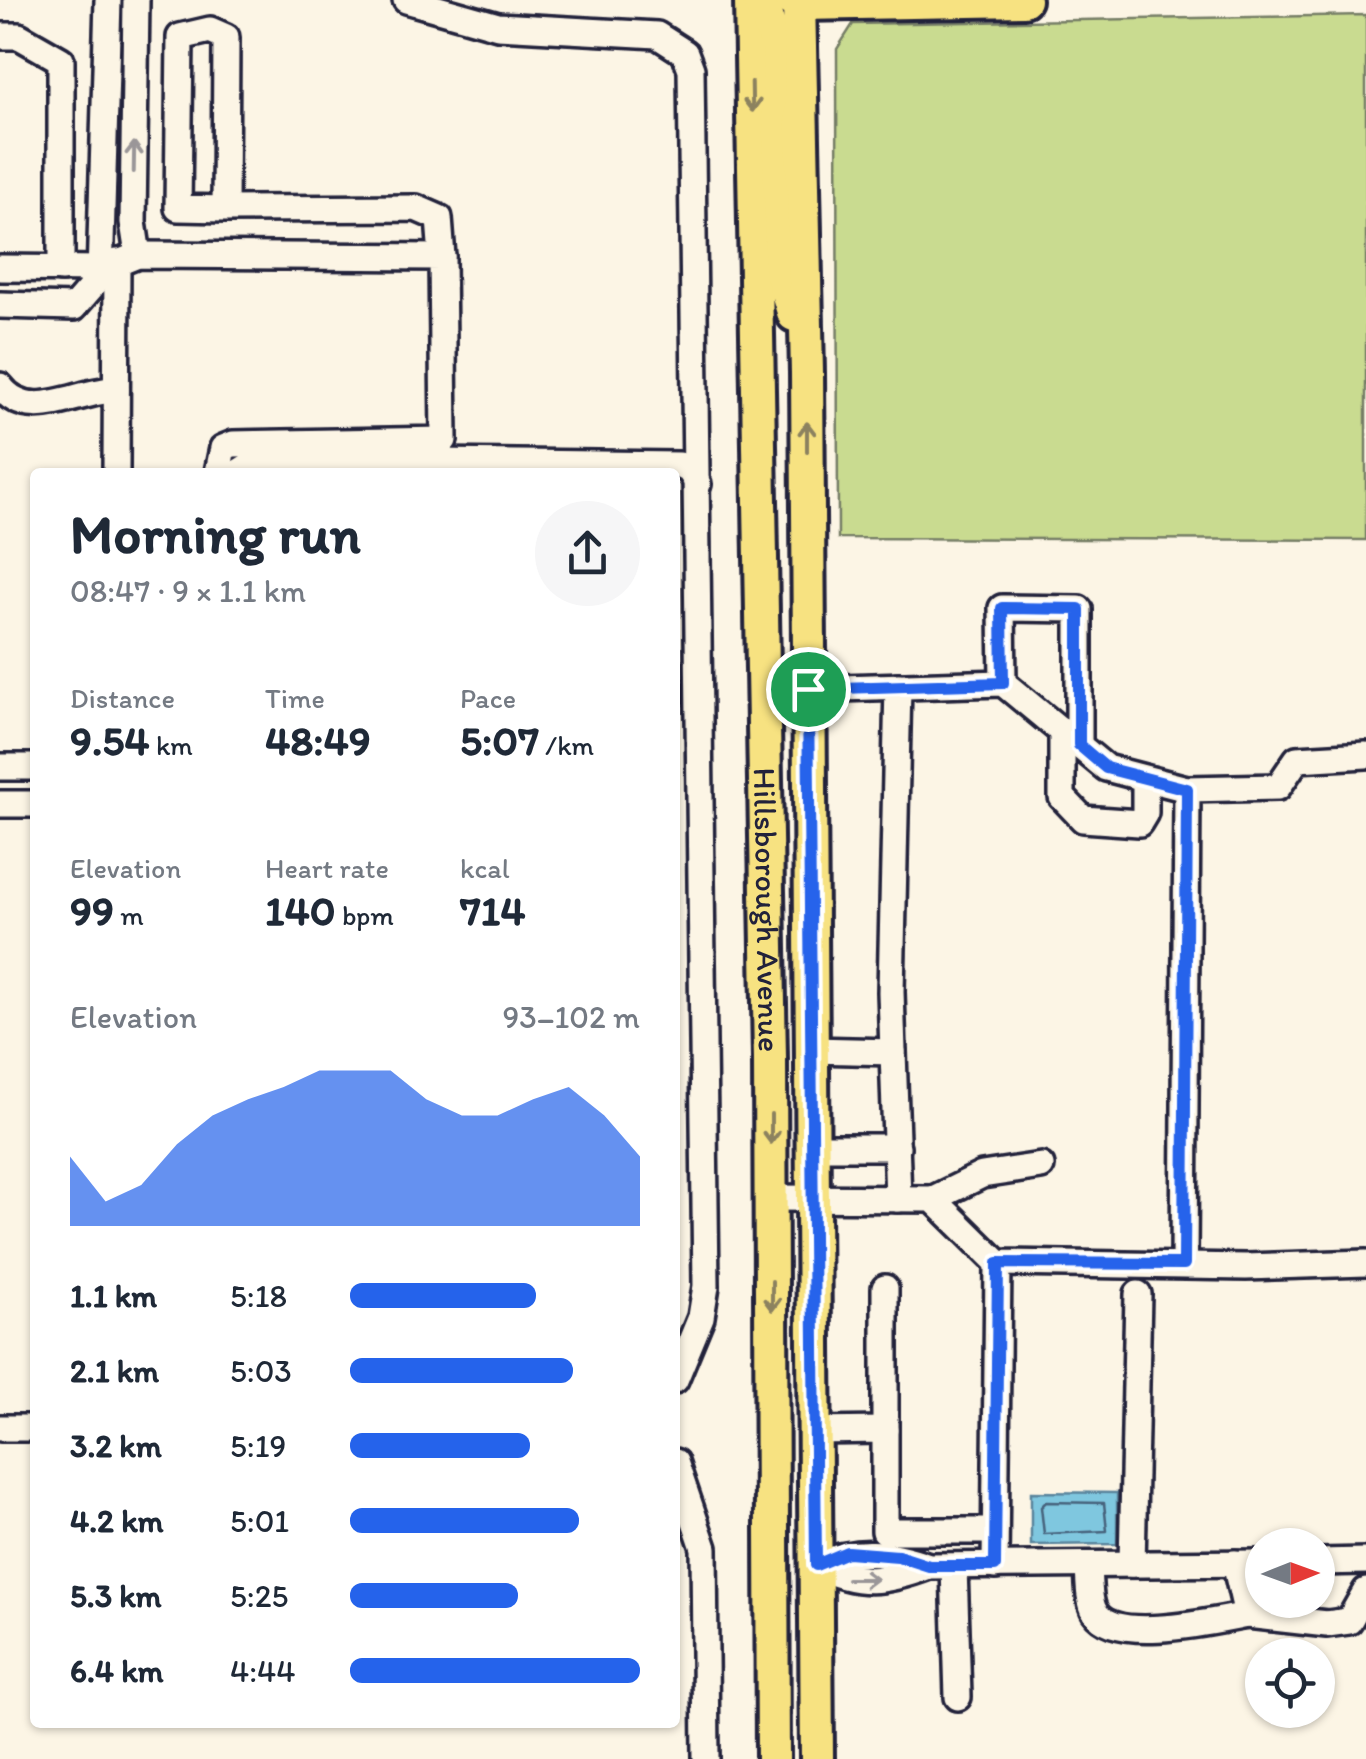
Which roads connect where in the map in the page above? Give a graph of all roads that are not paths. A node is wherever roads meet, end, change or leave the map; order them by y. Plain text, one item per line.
1 (108, 0) edge
2 (136, 0) edge
3 (406, 0) edge
4 (751, 0) edge
5 (759, 0) edge
6 (1024, 0) edge
7 (797, 1) edge
8 (0, 36) edge
9 (178, 208) junction
10 (226, 210) junction
11 (178, 255) junction
12 (442, 257) junction
13 (119, 262) junction
14 (0, 268) edge
15 (61, 269) junction
16 (0, 305) edge
17 (806, 352) junction
18 (0, 386) edge
19 (116, 390) junction
20 (760, 438) junction
21 (116, 468) edge
22 (219, 468) edge
23 (245, 468) edge
24 (698, 484) junction
25 (1003, 683) junction
26 (898, 686) junction
27 (808, 689) junction
28 (1070, 738) junction
29 (1366, 755) edge
30 (0, 767) edge
31 (30, 768) edge
32 (1145, 779) junction
33 (1187, 789) junction
34 (0, 804) edge
35 (30, 804) edge
36 (811, 1050) junction
37 (893, 1052) junction
38 (812, 1147) junction
39 (897, 1148) junction
40 (1041, 1166) dead end
41 (771, 1198) junction
42 (812, 1198) junction
43 (898, 1199) junction
44 (933, 1199) junction
45 (998, 1263) junction
46 (1366, 1263) edge
47 (1184, 1264) junction
48 (885, 1288) dead end
49 (1138, 1294) dead end
50 (680, 1367) edge
51 (0, 1428) edge
52 (30, 1428) edge
53 (884, 1430) junction
54 (814, 1431) junction
55 (680, 1477) edge
56 (995, 1532) junction
57 (773, 1537) junction
58 (1366, 1561) edge
59 (1335, 1562) edge
60 (1235, 1563) junction
61 (1245, 1563) edge
62 (1132, 1564) junction
63 (816, 1565) junction
64 (1088, 1565) junction
65 (942, 1566) junction
66 (995, 1566) junction
67 (1366, 1591) edge
68 (1245, 1603) edge
69 (1245, 1616) edge
70 (1274, 1618) edge
71 (958, 1697) dead end
72 (706, 1759) edge
73 (774, 1759) edge
74 (794, 1759) edge
75 (817, 1759) edge

1 - 13 street
13 -> 2 street
3 - 24 street
4 -> 20 main road, Hillsborough Avenue
5 - 17 main road
6 - 7 main road
7 - 17 main road, Hillsborough Avenue
8 - 15 street
9 - 10 street
9 - 10 street
9 - 11 street
10 - 12 street
11 - 12 street
11 - 13 street
12 - 22 street
13 - 15 street
13 - 16 street
13 - 19 street
14 - 15 street
27 -> 17 main road, Hillsborough Avenue
18 - 19 street
19 - 21 street
20 - 27 main road
20 -> 41 main road, Hillsborough Avenue
23 - 24 street
24 - 50 street
25 - 26 street
25 - 28 street
25 - 28 street
26 - 27 street
26 - 37 street
27 - 36 main road, Hillsborough Avenue
28 - 32 street
28 - 32 street
29 - 33 street
30 - 31 street
32 - 33 street
33 - 47 street
34 - 35 street
36 - 37 street
36 - 38 main road, Hillsborough Avenue
37 - 39 street
38 - 39 street
38 - 42 main road, Hillsborough Avenue
39 - 43 street
40 - 44 street
41 - 42 street
41 -> 57 main road, Hillsborough Avenue
42 - 43 street
42 - 54 main road, Hillsborough Avenue
43 - 44 street
44 - 45 street
45 - 47 street
45 - 56 street
46 - 47 street
48 - 53 street
49 - 62 street
51 - 52 street
53 - 54 street
53 - 56 street
54 - 63 main road, Hillsborough Avenue
55 - 72 street
56 - 66 street
57 - 73 main road, Hillsborough Avenue
57 - 74 main road
58 - 59 street
60 - 61 street
60 - 62 street
60 - 68 street
62 - 64 street
63 - 65 street
63 - 75 main road, Hillsborough Avenue
64 - 66 street
64 - 69 street
65 - 66 street
65 - 71 street
67 - 70 street

